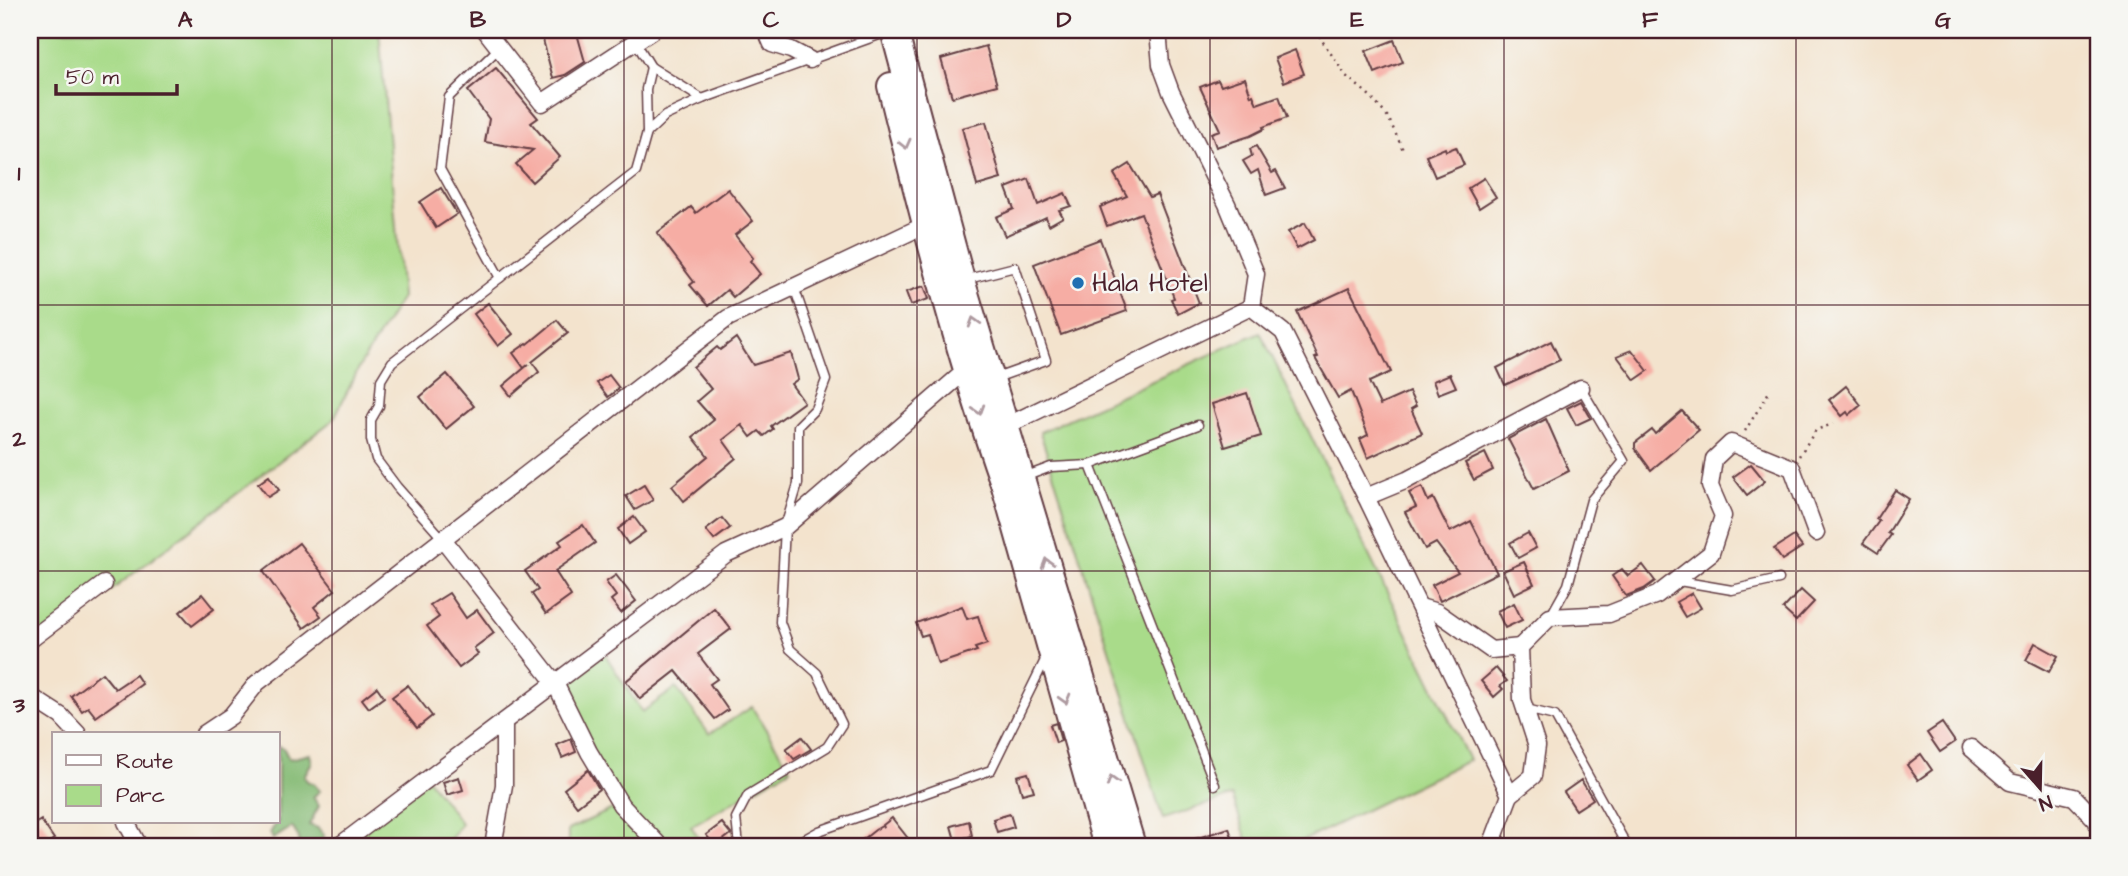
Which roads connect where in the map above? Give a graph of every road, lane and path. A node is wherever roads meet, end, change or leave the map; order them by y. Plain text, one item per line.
1 (485, 30) edge
2 (653, 30) edge
3 (766, 30) edge
4 (1158, 30) edge
5 (1315, 30) edge
6 (883, 32) edge
7 (635, 41) junction
8 (499, 48) junction
9 (810, 60) junction
10 (651, 67) junction
11 (702, 99) junction
12 (647, 133) junction
13 (1404, 152) dead end
14 (925, 225) junction
15 (500, 278) junction
16 (961, 280) junction
17 (794, 287) junction
18 (1251, 307) junction
19 (975, 361) junction
20 (992, 380) junction
21 (1581, 388) joint
22 (1769, 392) dead end
23 (1833, 424) dead end
24 (1198, 425) dead end
25 (1006, 426) junction
26 (1737, 445) junction
27 (1090, 465) junction
28 (1792, 468) junction
29 (1021, 478) junction
30 (1366, 496) junction
31 (785, 527) junction
32 (1816, 533) dead end
33 (443, 539) junction
34 (1779, 579) dead end
35 (1676, 580) junction
36 (104, 584) dead end
37 (1046, 597) junction
38 (1420, 607) junction
39 (1550, 617) junction
40 (30, 640) edge
41 (1520, 647) junction
42 (1051, 649) junction
43 (555, 683) junction
44 (30, 696) edge
45 (1525, 709) junction
46 (504, 722) junction
47 (76, 732) edge
48 (207, 732) edge
49 (1971, 748) dead end
50 (1215, 785) dead end
51 (1510, 795) junction
52 (127, 824) edge
53 (2098, 827) edge
54 (139, 846) edge
55 (339, 846) edge
56 (494, 846) edge
57 (660, 846) edge
58 (739, 846) edge
59 (792, 846) edge
60 (1107, 846) edge
61 (1132, 846) edge
62 (1488, 846) edge
63 (1627, 846) edge

1 - 8 street
2 - 7 street
3 - 9 street
4 - 18 street
5 - 13 path
6 - 9 lane
6 -> 14 main road
6 - 16 main road
7 - 8 street
7 - 10 lane
8 - 15 lane
9 - 11 lane
10 - 11 lane
10 - 12 lane
11 - 12 lane
12 - 15 lane
14 - 17 street
14 - 19 main road
15 - 33 lane
19 -> 16 main road
16 - 20 lane
17 - 31 lane
17 - 33 street
18 - 25 street
18 - 30 street
19 - 20 main road
19 - 31 street
19 -> 37 main road
20 - 25 main road
21 - 30 street
21 - 39 lane
22 - 26 path
23 - 28 path
24 - 27 lane
25 - 29 main road
26 - 28 street
26 - 35 street
27 - 29 lane
27 - 50 lane
28 - 32 street
37 -> 29 main road
30 - 38 street
31 - 43 street
31 - 58 lane
33 - 43 street
33 - 48 street
34 - 35 lane
35 - 39 street
36 - 40 street
37 - 42 main road
61 -> 37 main road
38 - 41 street
38 - 51 street
39 - 41 street
41 - 45 street
42 - 59 lane
42 -> 60 main road
43 - 46 street
43 - 57 street
44 - 47 street
45 - 51 street
45 - 63 lane
46 - 55 street
46 - 56 street
49 - 53 street
51 - 62 street
52 - 54 street

